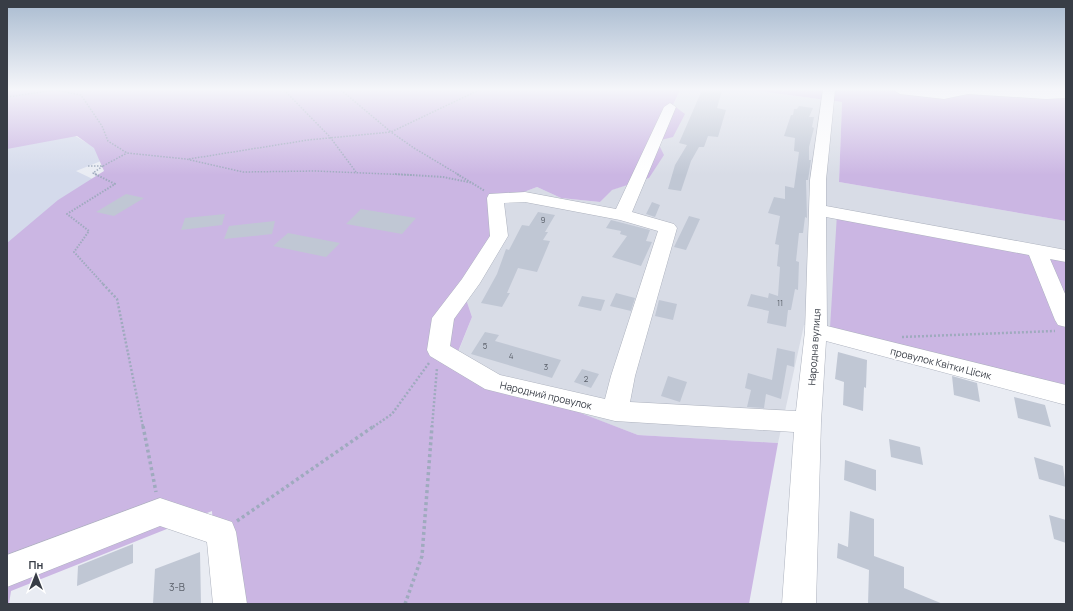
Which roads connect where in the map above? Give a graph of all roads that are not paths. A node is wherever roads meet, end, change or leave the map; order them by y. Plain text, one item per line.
1 (665, 119) edge
2 (826, 119) edge
3 (818, 210) junction
4 (622, 215) junction
5 (1037, 251) junction
6 (1066, 256) edge
7 (1062, 325) edge
8 (816, 331) junction
9 (1065, 397) edge
10 (615, 410) junction
11 (808, 422) junction
12 (7, 571) edge
13 (230, 604) edge
14 (799, 604) edge

1 - 4 street
2 - 3 street, Народна вулиця
3 - 5 street
3 - 8 street, Народна вулиця
4 - 10 street
4 - 10 street, Народний провулок
5 - 6 street
5 - 7 street
8 - 9 street, провулок Квітки Цісик
8 - 11 street, Народна вулиця
10 - 11 street, Народний провулок
11 - 14 street, Народна вулиця
12 - 13 street

